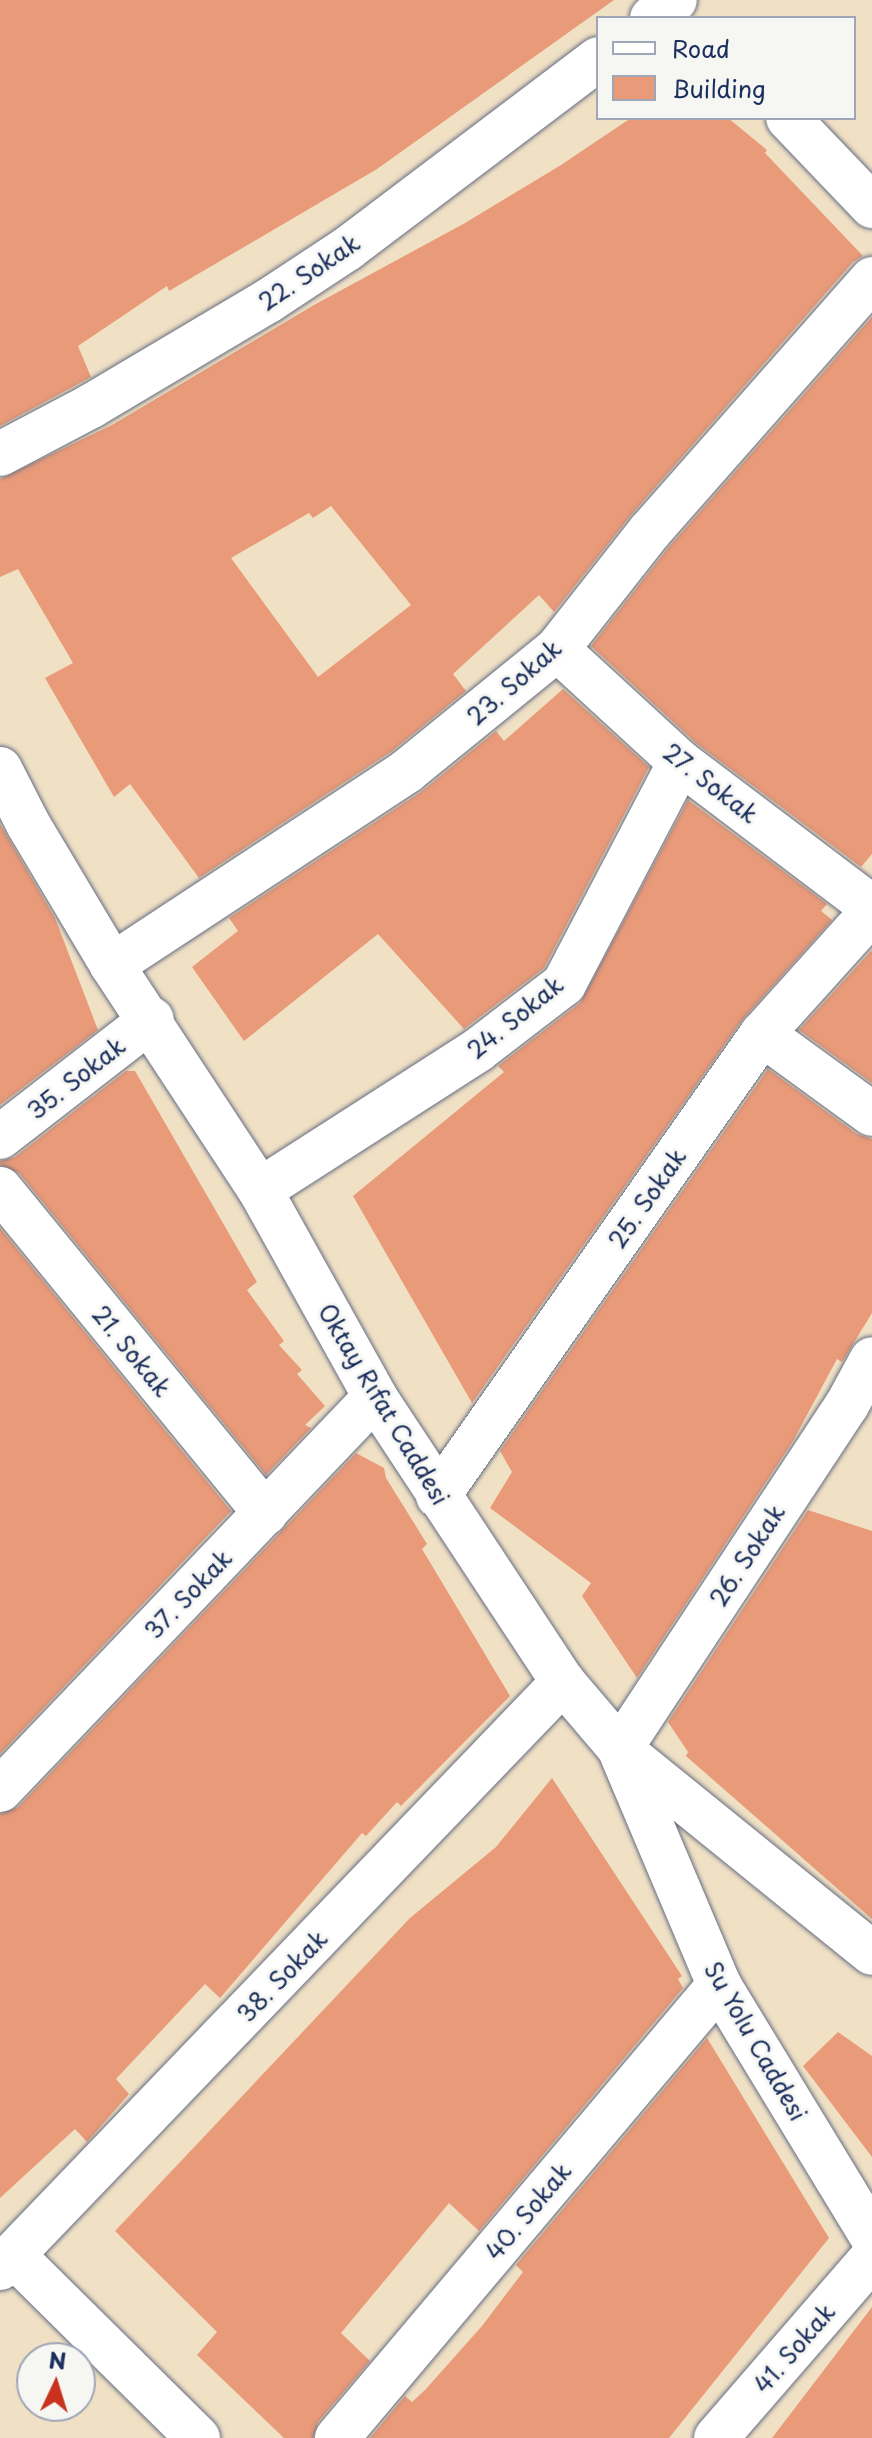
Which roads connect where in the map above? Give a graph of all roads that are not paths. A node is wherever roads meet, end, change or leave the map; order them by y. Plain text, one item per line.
1 (676, 0) edge
2 (655, 16) edge
3 (692, 16) edge
4 (596, 61) edge
5 (790, 120) edge
6 (872, 206) edge
7 (872, 279) edge
8 (0, 454) edge
9 (557, 649) junction
10 (680, 762) junction
11 (0, 769) edge
12 (14, 832) edge
13 (872, 910) edge
14 (112, 965) junction
15 (152, 1019) junction
16 (762, 1034) junction
17 (872, 1114) edge
18 (0, 1137) edge
19 (0, 1189) edge
20 (260, 1190) junction
21 (872, 1359) edge
22 (375, 1397) junction
23 (859, 1415) edge
24 (438, 1496) junction
25 (265, 1513) junction
26 (563, 1682) junction
27 (620, 1749) junction
28 (0, 1790) edge
29 (872, 1953) edge
30 (719, 1985) junction
31 (872, 2237) edge
32 (872, 2258) edge
33 (7, 2262) edge
34 (198, 2438) edge
35 (337, 2438) edge
36 (716, 2438) edge

1 - 2 street
1 - 3 street
4 - 8 street, 22. Sokak
5 - 6 street
7 - 9 street, 23. Sokak
9 - 10 street, 27. Sokak
9 - 14 street, 23. Sokak
10 - 13 street, 27. Sokak
10 - 20 street, 24. Sokak
11 - 12 street, Oktay Rıfat Caddesi
12 - 14 street, Oktay Rıfat Caddesi
13 - 16 street, 25. Sokak
14 - 15 street, Oktay Rıfat Caddesi
15 - 18 street, 35. Sokak
15 - 20 street, Oktay Rıfat Caddesi
16 - 17 street
16 - 24 street, 25. Sokak
19 - 25 street, 21. Sokak
20 - 22 street, Oktay Rıfat Caddesi
21 - 23 street, 26. Sokak
22 - 24 street, Oktay Rıfat Caddesi
22 - 25 street, 37. Sokak
23 - 27 street, 26. Sokak
24 - 26 street, Oktay Rıfat Caddesi
25 - 28 street, 37. Sokak
26 - 27 street, Oktay Rıfat Caddesi
26 - 33 street, 38. Sokak
27 - 29 street, Oktay Rıfat Caddesi
27 - 30 street, Su Yolu Caddesi
30 - 31 street, Su Yolu Caddesi
30 - 35 street, 40. Sokak
32 - 36 street, 41. Sokak
33 - 34 street

